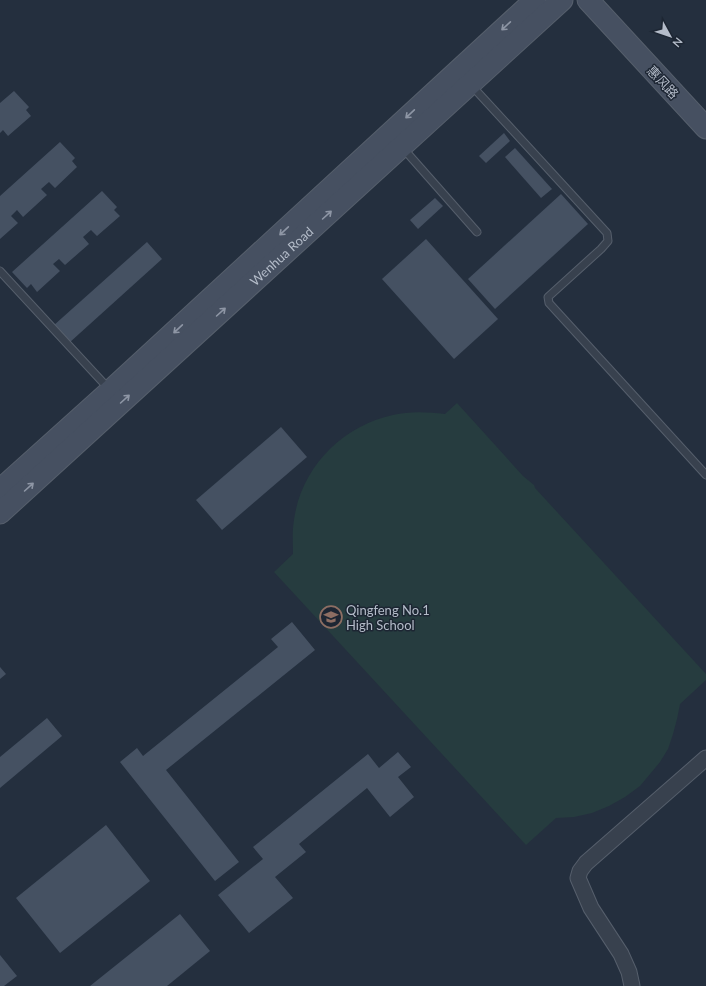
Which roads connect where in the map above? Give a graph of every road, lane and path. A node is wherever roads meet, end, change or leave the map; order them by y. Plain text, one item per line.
1 (534, 0) edge
2 (562, 0) edge
3 (588, 0) edge
4 (471, 84) junction
5 (706, 128) edge
6 (402, 147) junction
7 (477, 232) dead end
8 (0, 271) edge
9 (110, 391) junction
10 (706, 475) edge
11 (0, 490) edge
12 (0, 513) edge
13 (706, 758) edge
14 (632, 986) edge

1 -> 9 main road, Wenhua Road
2 - 4 main road, Wenhua Road
3 - 5 main road, 惠风路
4 - 6 main road, Wenhua Road
4 - 10 lane
6 - 7 lane
12 -> 6 main road, Wenhua Road
8 - 9 lane
9 - 11 main road, Wenhua Road
13 - 14 street

